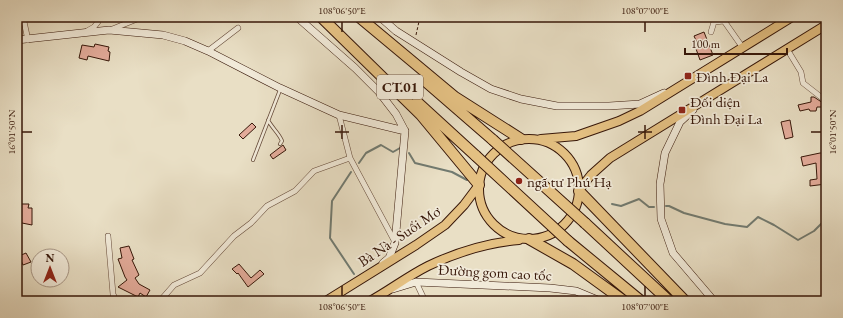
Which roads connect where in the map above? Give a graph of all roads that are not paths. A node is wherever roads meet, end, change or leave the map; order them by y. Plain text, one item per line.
1 (23, 17) edge
2 (96, 17) edge
3 (142, 17) edge
4 (297, 17) edge
5 (321, 17) edge
6 (324, 17) edge
7 (352, 17) edge
8 (359, 17) edge
9 (380, 17) edge
10 (712, 17) edge
11 (724, 17) edge
12 (792, 17) edge
13 (716, 21) junction
14 (826, 25) edge
15 (728, 26) junction
16 (238, 28) dead end
17 (109, 30) junction
18 (711, 32) dead end
19 (81, 34) junction
20 (17, 40) edge
21 (28, 40) junction
22 (743, 48) junction
23 (787, 49) junction
24 (208, 51) junction
25 (685, 83) junction
26 (280, 88) junction
27 (826, 101) edge
28 (700, 102) junction
29 (338, 115) junction
30 (268, 119) junction
31 (405, 131) junction
32 (521, 139) junction
33 (538, 139) junction
34 (280, 144) dead end
35 (350, 158) junction
36 (253, 160) dead end
37 (479, 184) junction
38 (579, 191) junction
39 (108, 236) dead end
40 (529, 239) junction
41 (396, 243) junction
42 (375, 270) junction
43 (416, 282) junction
44 (387, 291) junction
45 (116, 301) edge
46 (160, 301) edge
47 (326, 301) edge
48 (370, 301) edge
49 (425, 301) edge
50 (600, 301) edge
51 (624, 301) edge
52 (641, 301) edge
53 (669, 301) edge
54 (685, 301) edge
55 (714, 301) edge

1 - 21 street
2 - 19 street
3 - 17 street
4 - 31 main road
5 - 37 highway
6 - 52 highway, CT.01, bridge
7 - 53 highway, CT.01, bridge
8 - 32 highway
9 - 25 main road
10 - 13 street
11 - 15 street
12 - 22 main road
13 - 15 street
13 - 18 street
14 - 23 main road
15 - 22 street
16 - 24 street
17 - 19 main road
17 - 24 main road
19 - 21 main road
20 - 21 main road
22 - 25 main road
23 - 27 street
23 - 28 main road
24 - 26 main road
25 - 33 main road
26 - 29 main road
26 - 30 lane
28 - 38 main road
28 - 55 main road
29 - 31 main road
29 - 35 street
30 - 34 lane
30 - 36 lane
31 - 41 main road
32 - 33 main road
32 - 37 main road
33 - 38 main road
35 - 41 street
35 - 46 street
37 - 40 main road
37 - 42 main road, Bà Nà - Suối Mơ
38 - 40 main road
38 - 54 highway
39 - 45 street
40 - 44 main road
40 - 51 highway
41 - 42 main road
42 - 47 main road, Bà Nà - Suối Mơ
43 - 44 main road, Đường gom cao tốc
43 - 49 street
43 - 50 main road, Đường gom cao tốc
44 - 48 main road

